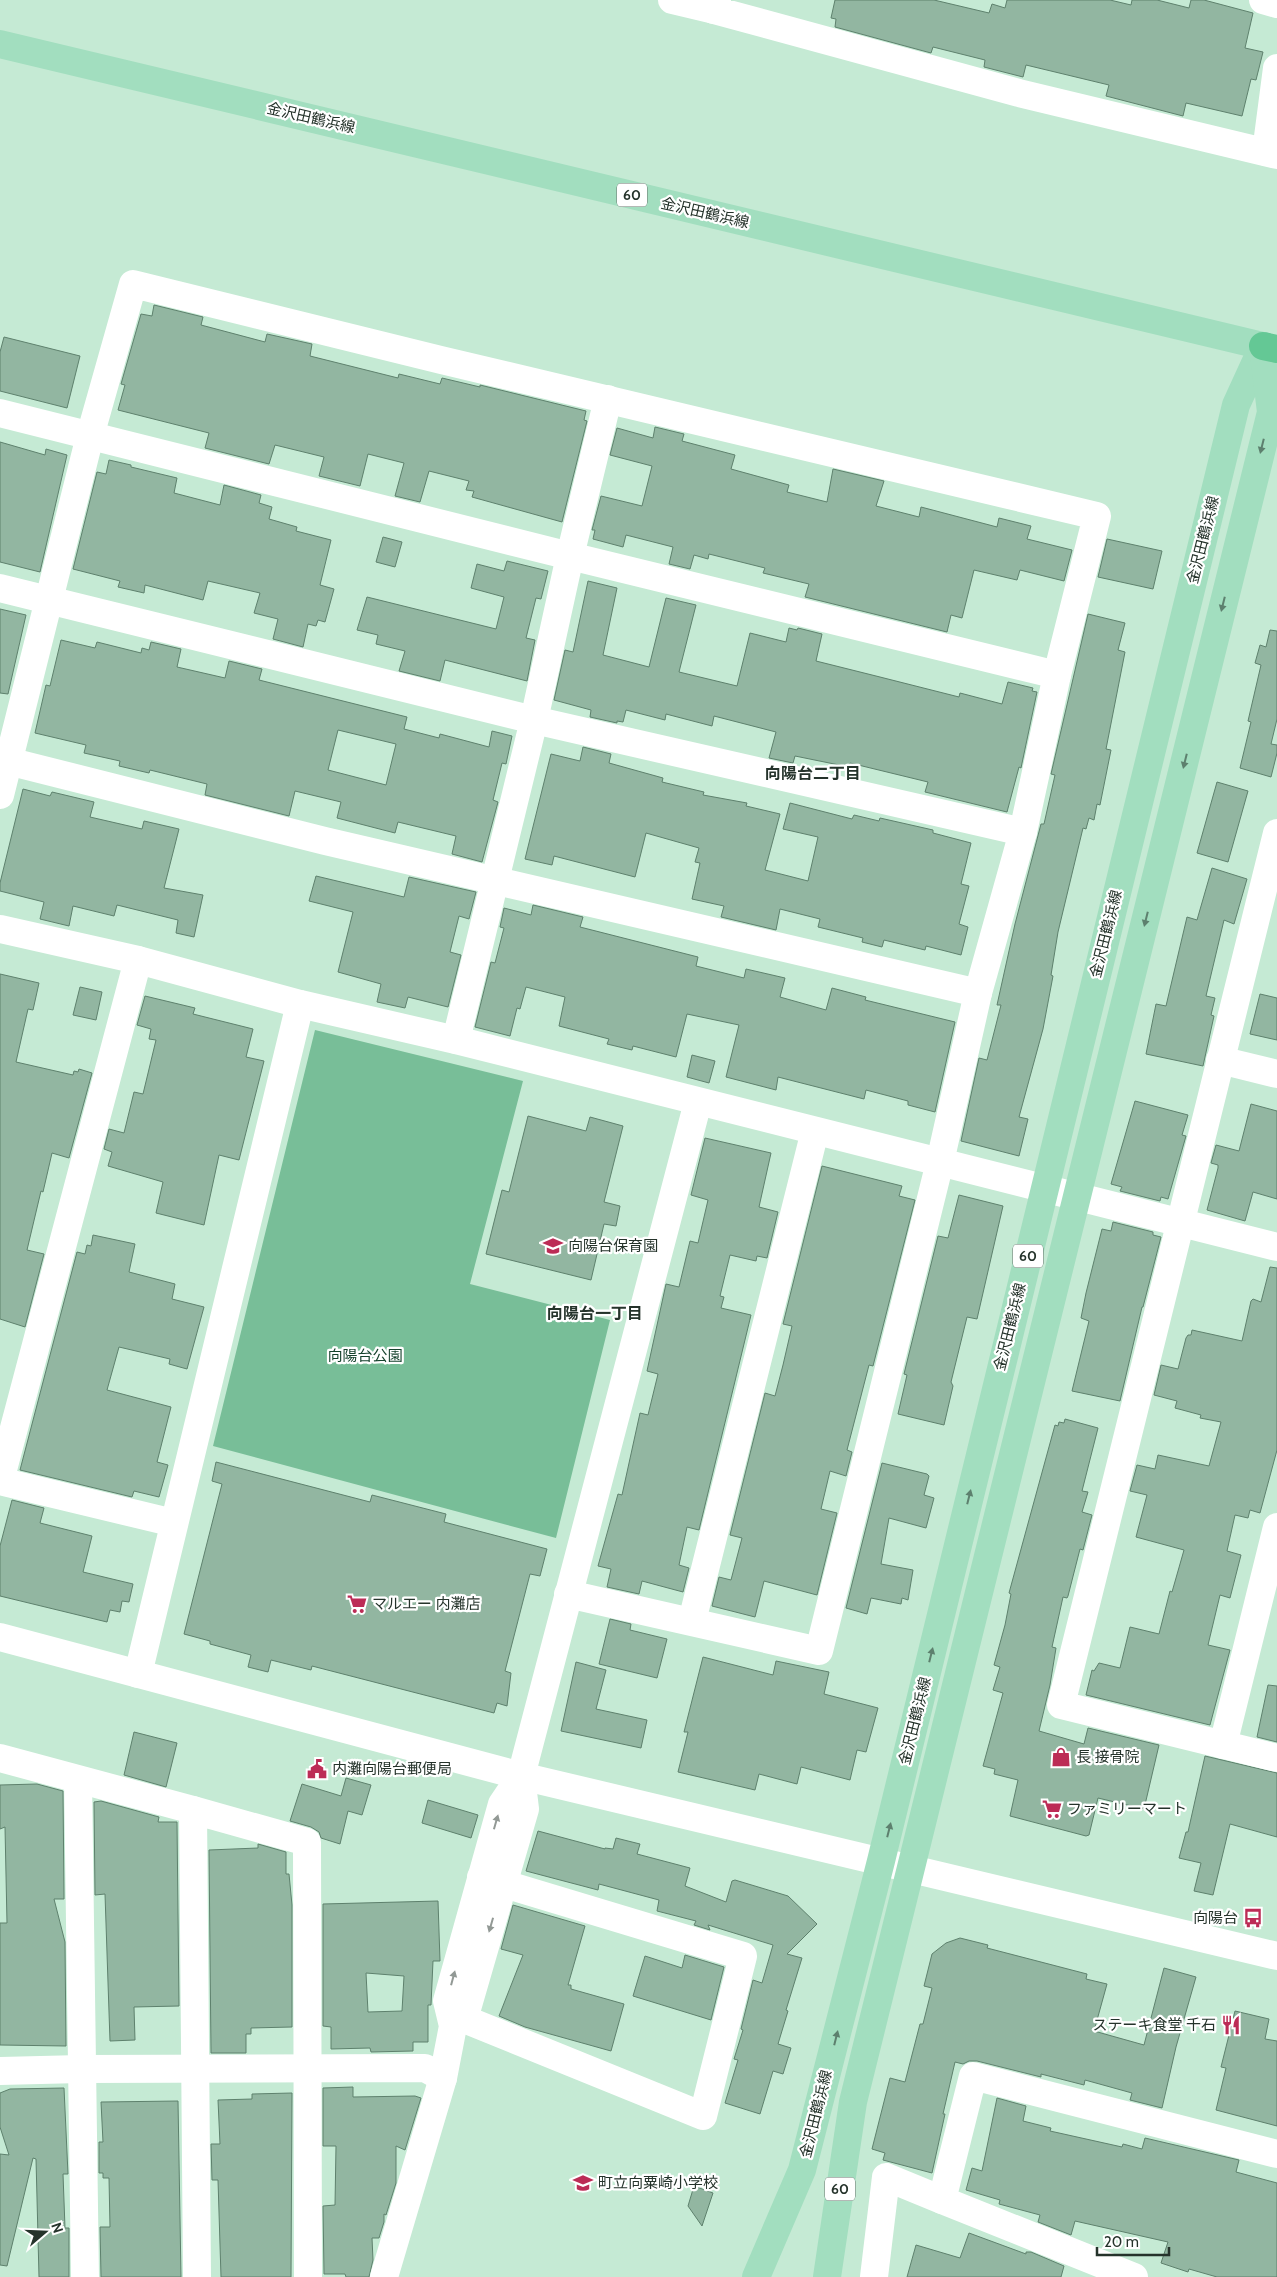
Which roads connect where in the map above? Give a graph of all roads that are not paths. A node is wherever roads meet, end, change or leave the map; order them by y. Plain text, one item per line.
1 (672, 0) edge
2 (1263, 0) edge
3 (1277, 4) edge
4 (716, 5) edge
5 (0, 44) edge
6 (1277, 68) edge
7 (1272, 153) edge
8 (1270, 348) edge
9 (608, 399) junction
10 (0, 413) edge
11 (90, 436) junction
12 (570, 556) junction
13 (0, 588) edge
14 (50, 601) junction
15 (1057, 675) junction
16 (534, 720) junction
17 (4, 760) edge
18 (0, 795) edge
19 (1023, 832) junction
20 (1277, 833) edge
21 (496, 880) junction
22 (0, 929) edge
23 (138, 960) junction
24 (978, 993) junction
25 (300, 1004) junction
26 (456, 1040) junction
27 (1220, 1060) junction
28 (1277, 1074) edge
29 (698, 1102) junction
30 (815, 1130) junction
31 (940, 1162) junction
32 (1044, 1187) junction
33 (1078, 1195) junction
34 (1180, 1224) junction
35 (1277, 1247) edge
36 (174, 1523) junction
37 (1277, 1527) edge
38 (568, 1594) junction
39 (692, 1621) junction
40 (0, 1637) edge
41 (138, 1674) junction
42 (1223, 1745) junction
43 (0, 1758) edge
44 (1277, 1758) edge
45 (521, 1776) junction
46 (78, 1780) junction
47 (193, 1810) junction
48 (881, 1861) junction
49 (909, 1869) junction
50 (492, 1881) junction
51 (1277, 1956) edge
52 (458, 2022) junction
53 (81, 2069) junction
54 (196, 2069) junction
55 (308, 2069) junction
56 (0, 2071) edge
57 (443, 2078) junction
58 (853, 2102) junction
59 (1277, 2154) edge
60 (802, 2170) junction
61 (942, 2200) junction
62 (85, 2277) edge
63 (197, 2277) edge
64 (308, 2277) edge
65 (384, 2277) edge
66 (756, 2277) edge
67 (774, 2277) edge
68 (810, 2277) edge
69 (827, 2277) edge
70 (874, 2277) edge
71 (1134, 2277) edge

1 - 4 street
2 - 3 street
4 - 7 street
5 - 8 main road, 金沢田鶴浜線 / 60
6 - 7 street
8 - 32 main road, 金沢田鶴浜線 / 60
8 -> 33 main road, 金沢田鶴浜線 / 60
9 - 11 street
9 - 12 street
9 - 15 street
10 - 11 street
11 - 12 street
11 - 14 street
12 - 15 street
12 - 16 street
13 - 14 street
14 - 16 street
14 - 17 street
15 - 19 street
16 - 19 street
16 - 21 street
17 - 18 street
17 - 21 street
19 - 24 street
20 - 27 street
21 - 24 street
21 - 26 street
22 - 23 street
23 - 25 street
23 - 36 street
24 - 31 street
25 - 26 street
25 - 36 street
26 - 29 street
27 - 28 street
27 - 34 street
29 - 30 street
29 - 38 street
30 - 31 street
30 - 39 street
31 - 32 street
31 - 39 street
32 - 33 street
48 -> 32 main road, 金沢田鶴浜線 / 60
33 - 34 street
33 - 49 main road, 金沢田鶴浜線 / 60
34 - 35 street
34 - 42 street
36 - 41 street
37 - 42 street
38 - 39 street
38 - 45 street
40 - 41 street
41 - 45 street
42 - 44 street
43 - 46 street
45 - 48 street
45 - 50 street
46 - 47 street
46 - 53 street
47 - 54 street
47 - 55 street
48 - 49 street
60 -> 48 main road, 金沢田鶴浜線 / 60
49 - 51 street
49 - 58 main road, 金沢田鶴浜線 / 60
50 - 52 street
50 - 52 street
52 - 57 street
53 - 54 street
53 - 56 street
53 - 62 street
54 - 55 street
54 - 63 street
55 - 57 street
55 - 64 street
57 - 65 street
58 - 68 main road
58 - 69 main road, 金沢田鶴浜線 / 60
59 - 61 street
60 - 66 main road, 金沢田鶴浜線 / 60
60 - 67 main road
61 - 70 street
61 - 71 street

